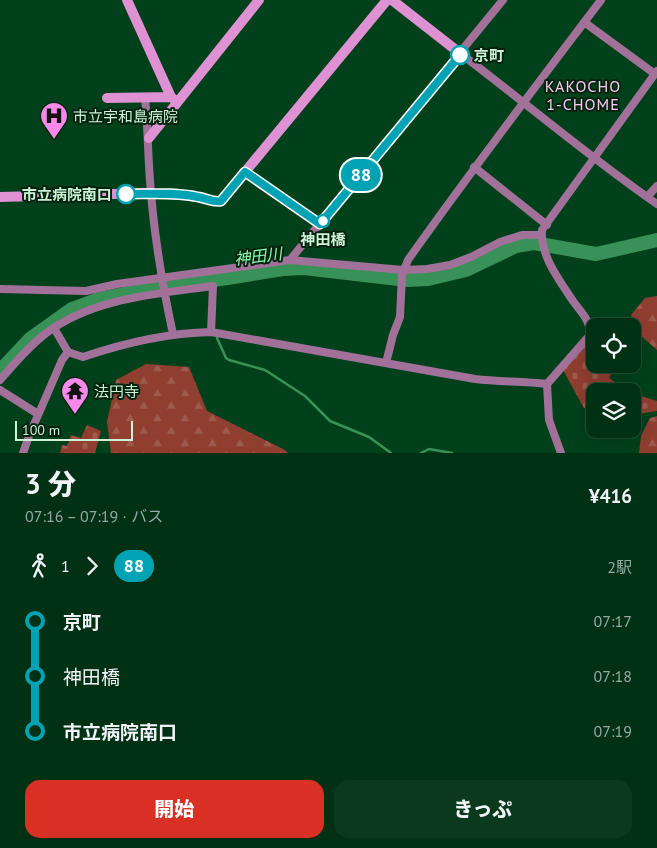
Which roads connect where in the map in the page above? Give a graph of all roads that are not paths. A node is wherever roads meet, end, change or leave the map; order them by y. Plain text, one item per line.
1 (127, 0) edge
2 (259, 0) edge
3 (387, 0) edge
4 (392, 0) edge
5 (503, 0) edge
6 (601, 0) edge
7 (584, 22) junction
8 (460, 54) junction
9 (656, 72) edge
10 (145, 97) junction
11 (106, 98) dead end
12 (174, 99) junction
13 (525, 102) junction
14 (149, 138) junction
15 (594, 159) junction
16 (474, 167) junction
17 (245, 172) junction
18 (657, 186) edge
19 (151, 193) junction
20 (0, 196) edge
21 (647, 197) junction
22 (221, 201) joint
23 (657, 204) edge
24 (320, 224) junction
25 (547, 225) junction
26 (542, 237) junction
27 (290, 260) junction
28 (402, 276) junction
29 (163, 280) junction
30 (0, 289) edge
31 (164, 291) junction
32 (54, 328) junction
33 (211, 332) junction
34 (173, 334) junction
35 (68, 352) junction
36 (386, 363) junction
37 (0, 380) edge
38 (547, 384) junction
39 (0, 390) edge
40 (38, 414) junction
41 (23, 453) edge
42 (561, 453) edge

1 - 12 street
2 - 12 street
3 - 17 street
4 - 8 street
5 - 8 street
6 - 7 street
7 - 9 street
7 - 13 street
8 - 13 street
8 - 24 street
9 - 15 street
10 - 11 street
10 - 12 street
10 - 14 street
12 - 14 street
13 - 15 street
13 - 16 street
14 - 19 street
15 - 21 street
15 - 25 street
16 - 25 street
16 - 28 street
17 - 22 street
17 - 24 street
18 - 21 street
19 - 20 street
19 - 22 street
19 - 29 street
21 - 23 street
24 - 27 street
25 - 26 street
26 - 28 street
26 - 38 street
27 - 28 street
27 - 29 street
28 - 36 street
29 - 30 street
29 - 31 street
31 - 32 street
31 - 33 street
31 - 34 street
32 - 35 street
32 - 37 street
33 - 34 street
33 - 36 street
34 - 35 street
35 - 40 street
36 - 38 street
38 - 42 street
39 - 40 street
40 - 41 street

